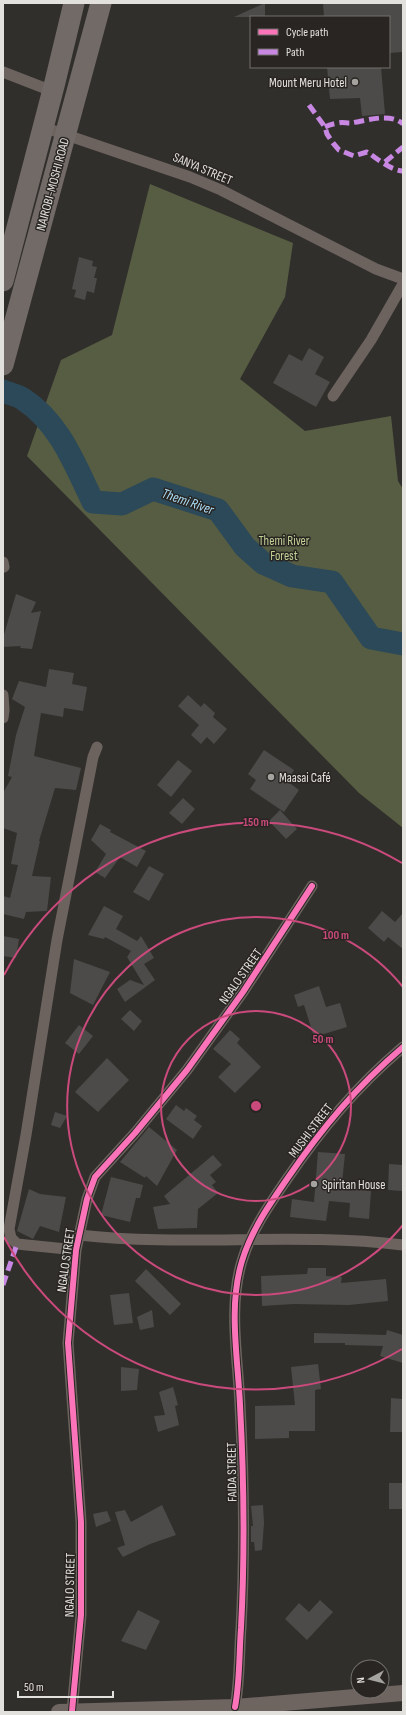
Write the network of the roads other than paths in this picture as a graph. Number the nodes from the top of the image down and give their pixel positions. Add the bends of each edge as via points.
1 (74, 3) edge
2 (101, 3) edge
3 (3, 72) edge
4 (52, 91) junction
5 (43, 127) junction
6 (66, 136) junction
7 (403, 279) edge
8 (3, 281) edge
9 (403, 284) edge
10 (4, 359) edge
11 (333, 396) dead end
12 (3, 695) edge
13 (3, 718) edge
14 (97, 747) dead end
15 (312, 886) dead end
16 (403, 1047) edge
17 (79, 1235) junction
18 (251, 1240) junction
19 (403, 1245) edge
20 (76, 1250) junction
21 (403, 1693) edge
22 (235, 1707) junction
23 (65, 1712) edge

1 - 4 highway, NAIROBI-MOSHI ROAD
2 - 6 highway, NAIROBI-MOSHI ROAD
3 - 4 street
4 - 5 highway, NAIROBI-MOSHI ROAD
5 - 6 street, SANYA STREET
5 - 8 highway, NAIROBI-MOSHI ROAD
6 - 7 street, SANYA STREET via 190,177 221,190 376,269
6 - 10 highway, NAIROBI-MOSHI ROAD
9 - 11 street
12 - 13 street
14 - 20 street via 57,940 9,1229 11,1238 17,1244
15 - 17 street, NGALO STREET via 243,992 187,1070 95,1177
16 - 18 street, MUSHI STREET via 358,1088 323,1128 272,1202
17 - 18 street via 117,1239
17 - 20 street, NGALO STREET
18 - 19 street via 342,1240
18 - 22 street, FAIDA STREET via 242,1261 235,1300 243,1482 242,1602
20 - 23 street, NGALO STREET via 68,1343 81,1522 81,1615
21 - 22 street
22 - 23 street

